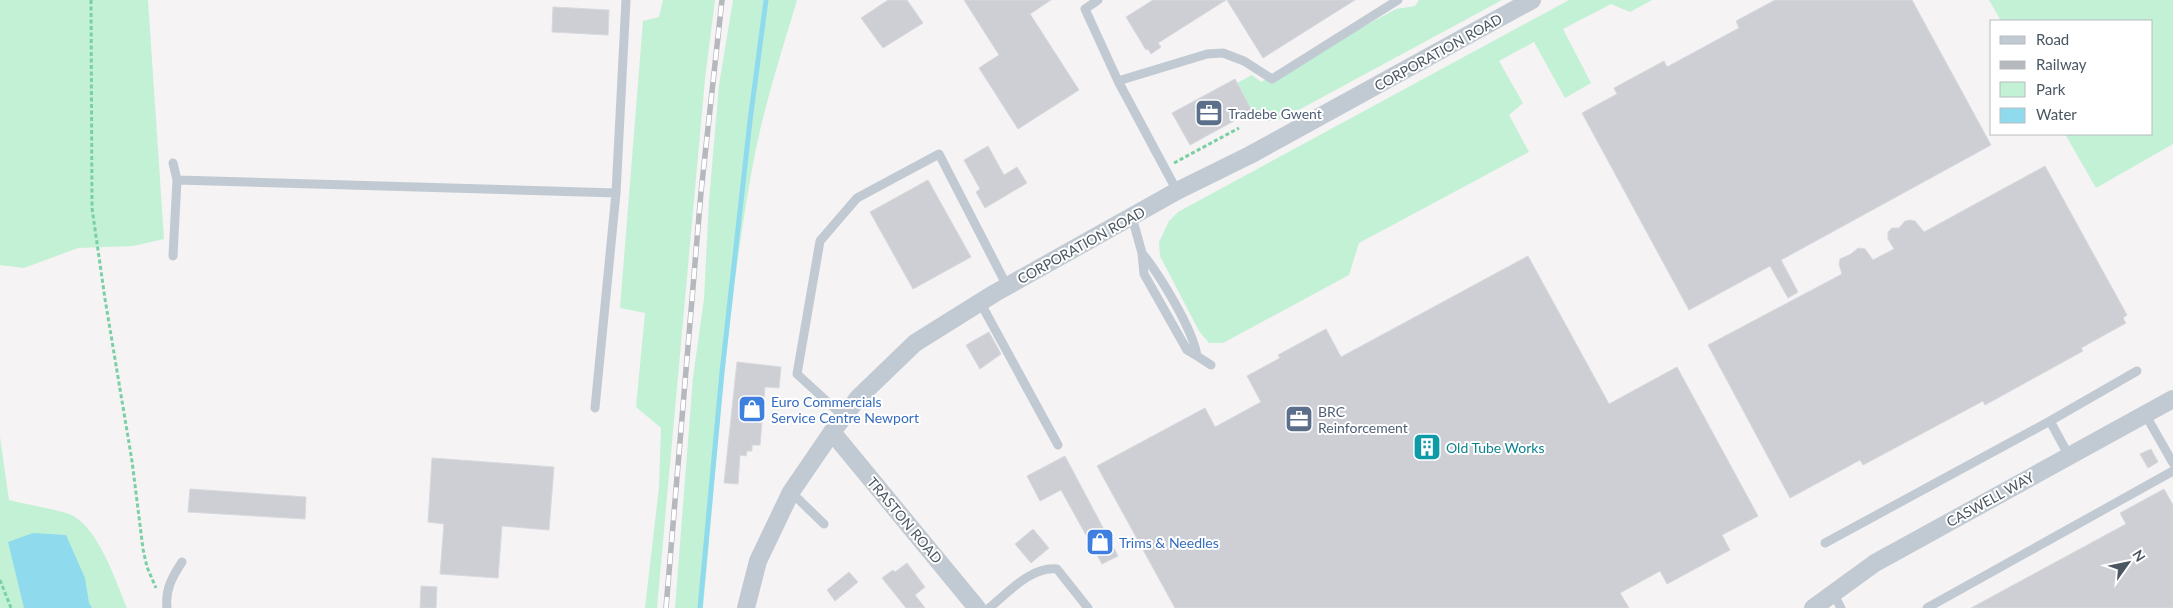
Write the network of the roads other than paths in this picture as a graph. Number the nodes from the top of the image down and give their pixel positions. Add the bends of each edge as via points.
1 (626, 0) edge
2 (1098, 0) edge
3 (1398, 0) edge
4 (1532, 0) edge
5 (1118, 81) junction
6 (173, 163) dead end
7 (177, 180) junction
8 (1177, 191) junction
9 (616, 193) junction
10 (1132, 217) junction
11 (173, 256) dead end
12 (1007, 286) junction
13 (980, 302) junction
14 (1211, 365) dead end
15 (2138, 371) dead end
16 (2173, 399) edge
17 (595, 408) dead end
18 (2145, 414) junction
19 (844, 417) junction
20 (2050, 421) junction
21 (832, 432) junction
22 (1058, 445) dead end
23 (2069, 456) junction
24 (2173, 463) edge
25 (2173, 472) edge
26 (792, 492) junction
27 (824, 524) dead end
28 (1825, 542) dead end
29 (182, 562) dead end
30 (1837, 601) edge
31 (166, 605) edge
32 (746, 608) edge
33 (977, 608) edge
34 (989, 608) edge
35 (1088, 608) edge
36 (1813, 608) edge
37 (1927, 608) edge

1 - 9 lane
2 - 5 lane via 1085,9
3 - 5 lane via 1272,79 1244,61 1223,53 1206,54
4 - 8 street, CORPORATION ROAD via 1283,137
5 - 8 lane
6 - 7 lane
7 - 9 lane
7 - 11 lane
8 - 10 street, CORPORATION ROAD
9 - 17 lane
10 - 12 street, CORPORATION ROAD
10 - 14 lane via 1142,253 1177,309 1195,344 1197,356
12 - 13 street, CORPORATION ROAD
12 - 19 lane via 939,154 857,198 820,241 797,374
13 - 19 street, CORPORATION ROAD via 915,343 865,391
13 - 22 lane
15 - 20 lane
16 - 18 street, CASWELL WAY
18 - 23 street, CASWELL WAY
18 - 24 lane
19 - 21 street, CORPORATION ROAD
20 - 23 lane
20 - 28 lane
21 - 26 street, CORPORATION ROAD
21 - 33 street, TRASTON ROAD
23 - 30 street, CASWELL WAY via 1875,563
25 - 37 lane
26 - 27 lane
26 - 32 street, CORPORATION ROAD via 758,562
29 - 31 lane via 172,575
30 - 36 street, CASWELL WAY
34 - 35 lane via 1026,578 1050,568 1057,569

